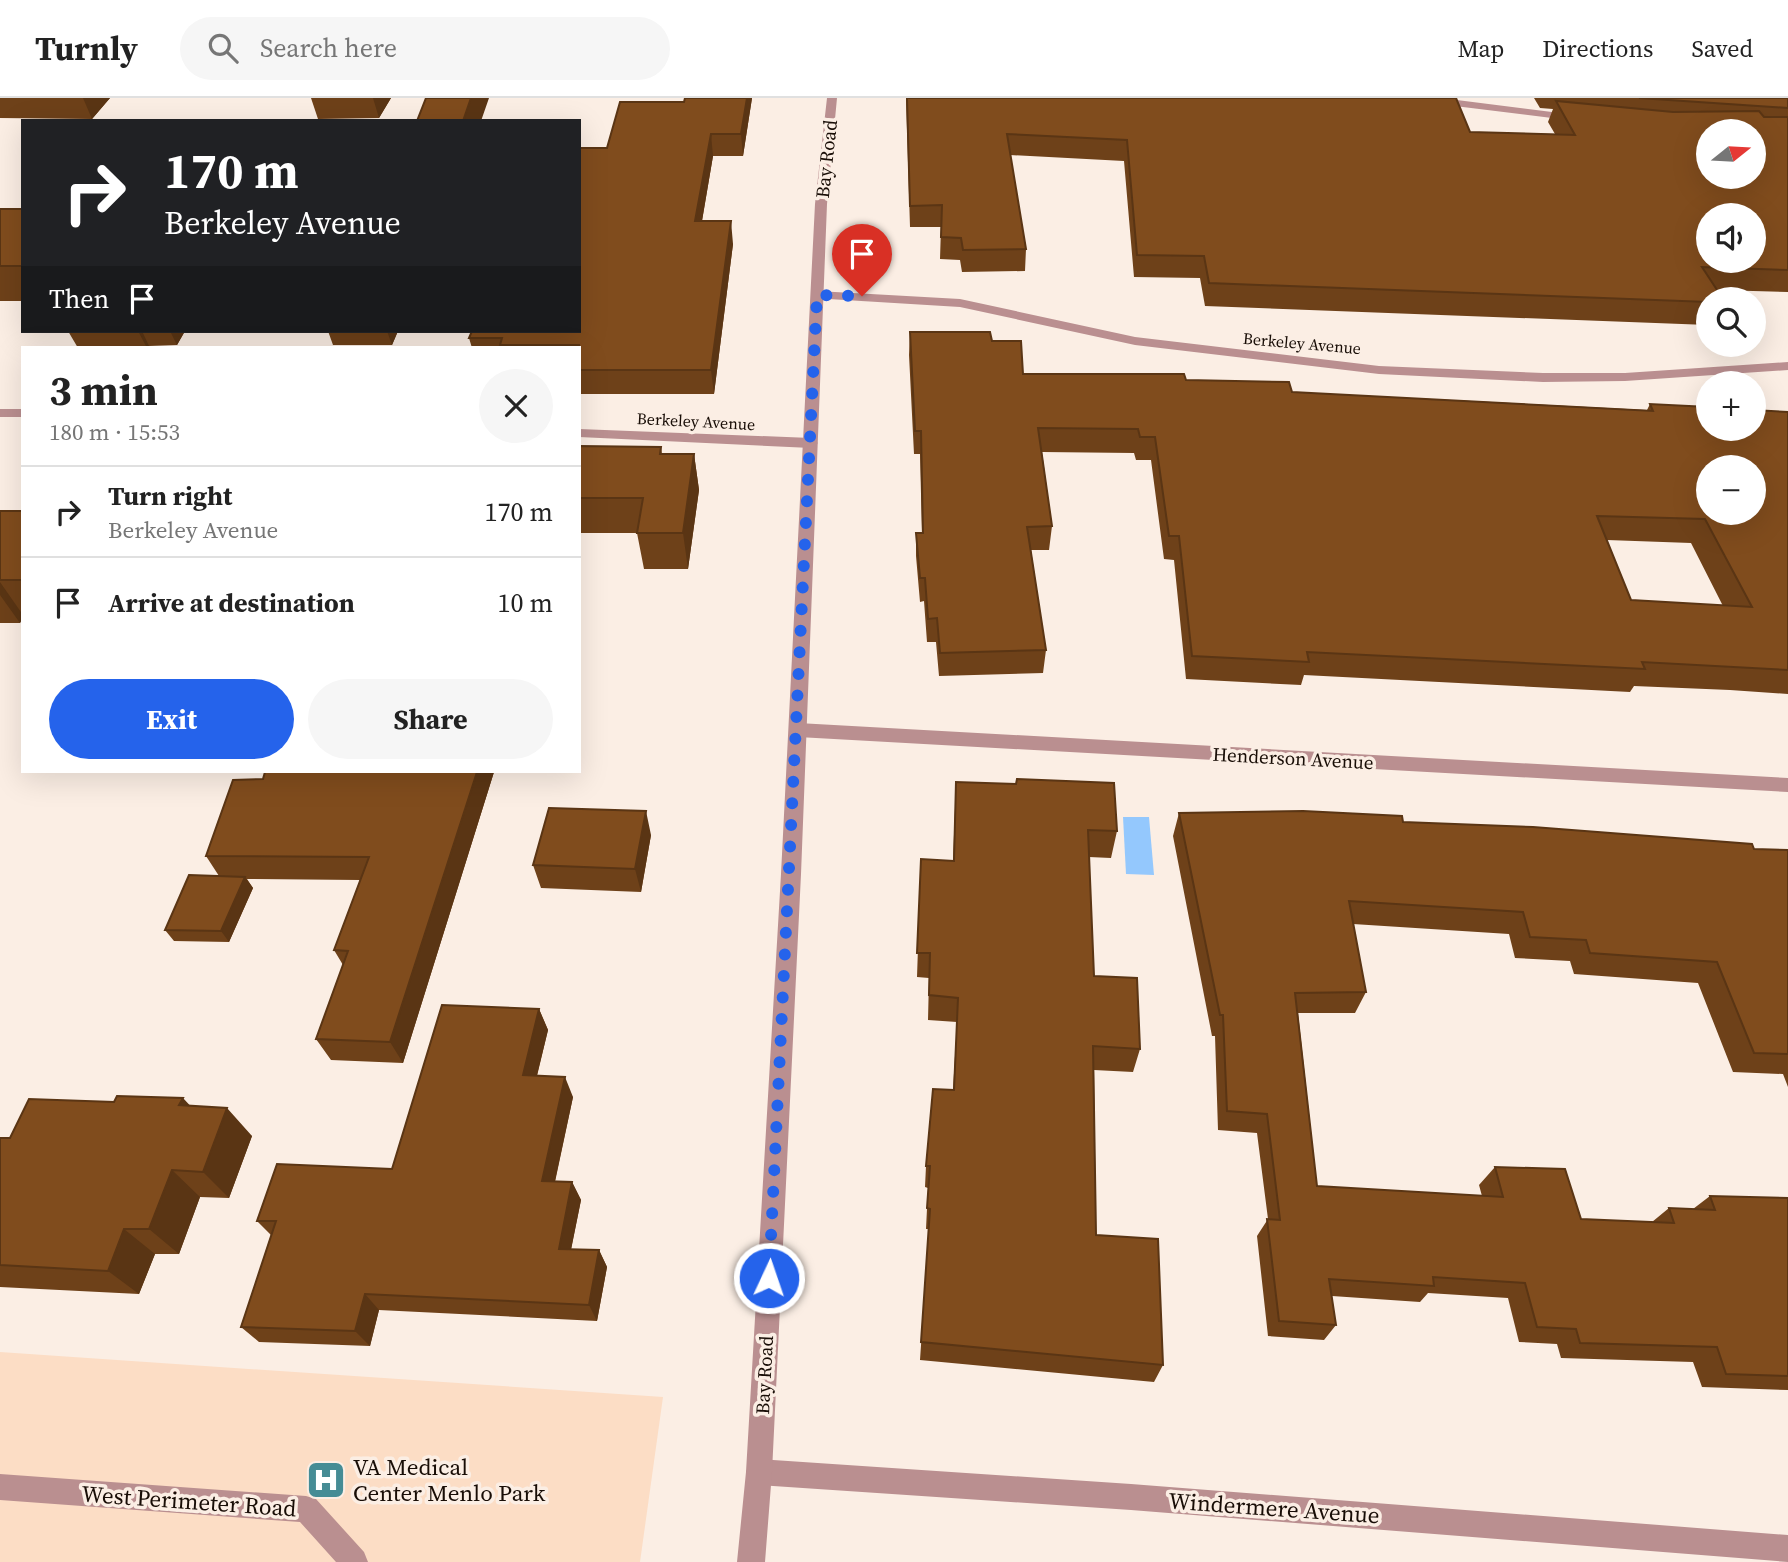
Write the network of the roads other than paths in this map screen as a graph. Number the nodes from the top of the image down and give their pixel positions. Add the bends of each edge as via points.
1 (832, 98) edge
2 (1414, 98) edge
3 (1586, 119) edge
4 (817, 295) junction
5 (1788, 366) edge
6 (0, 413) edge
7 (21, 413) edge
8 (581, 433) edge
9 (811, 443) junction
10 (798, 730) junction
11 (1788, 785) edge
12 (759, 1472) junction
13 (0, 1487) edge
14 (1788, 1549) edge
15 (355, 1562) edge
16 (751, 1562) edge

1 - 4 street, Bay Road
2 - 3 street
4 - 5 street, Berkeley Avenue via 924,299 978,306 1132,341 1410,370 1539,376 1718,373
4 - 9 street, Bay Road
6 - 7 street
8 - 9 street, Berkeley Avenue
9 - 10 street, Bay Road
10 - 11 street, Henderson Avenue
10 - 12 street, Bay Road
12 - 14 street, Windermere Avenue
12 - 16 street, Bay Road
13 - 15 street, West Perimeter Road via 306,1509

